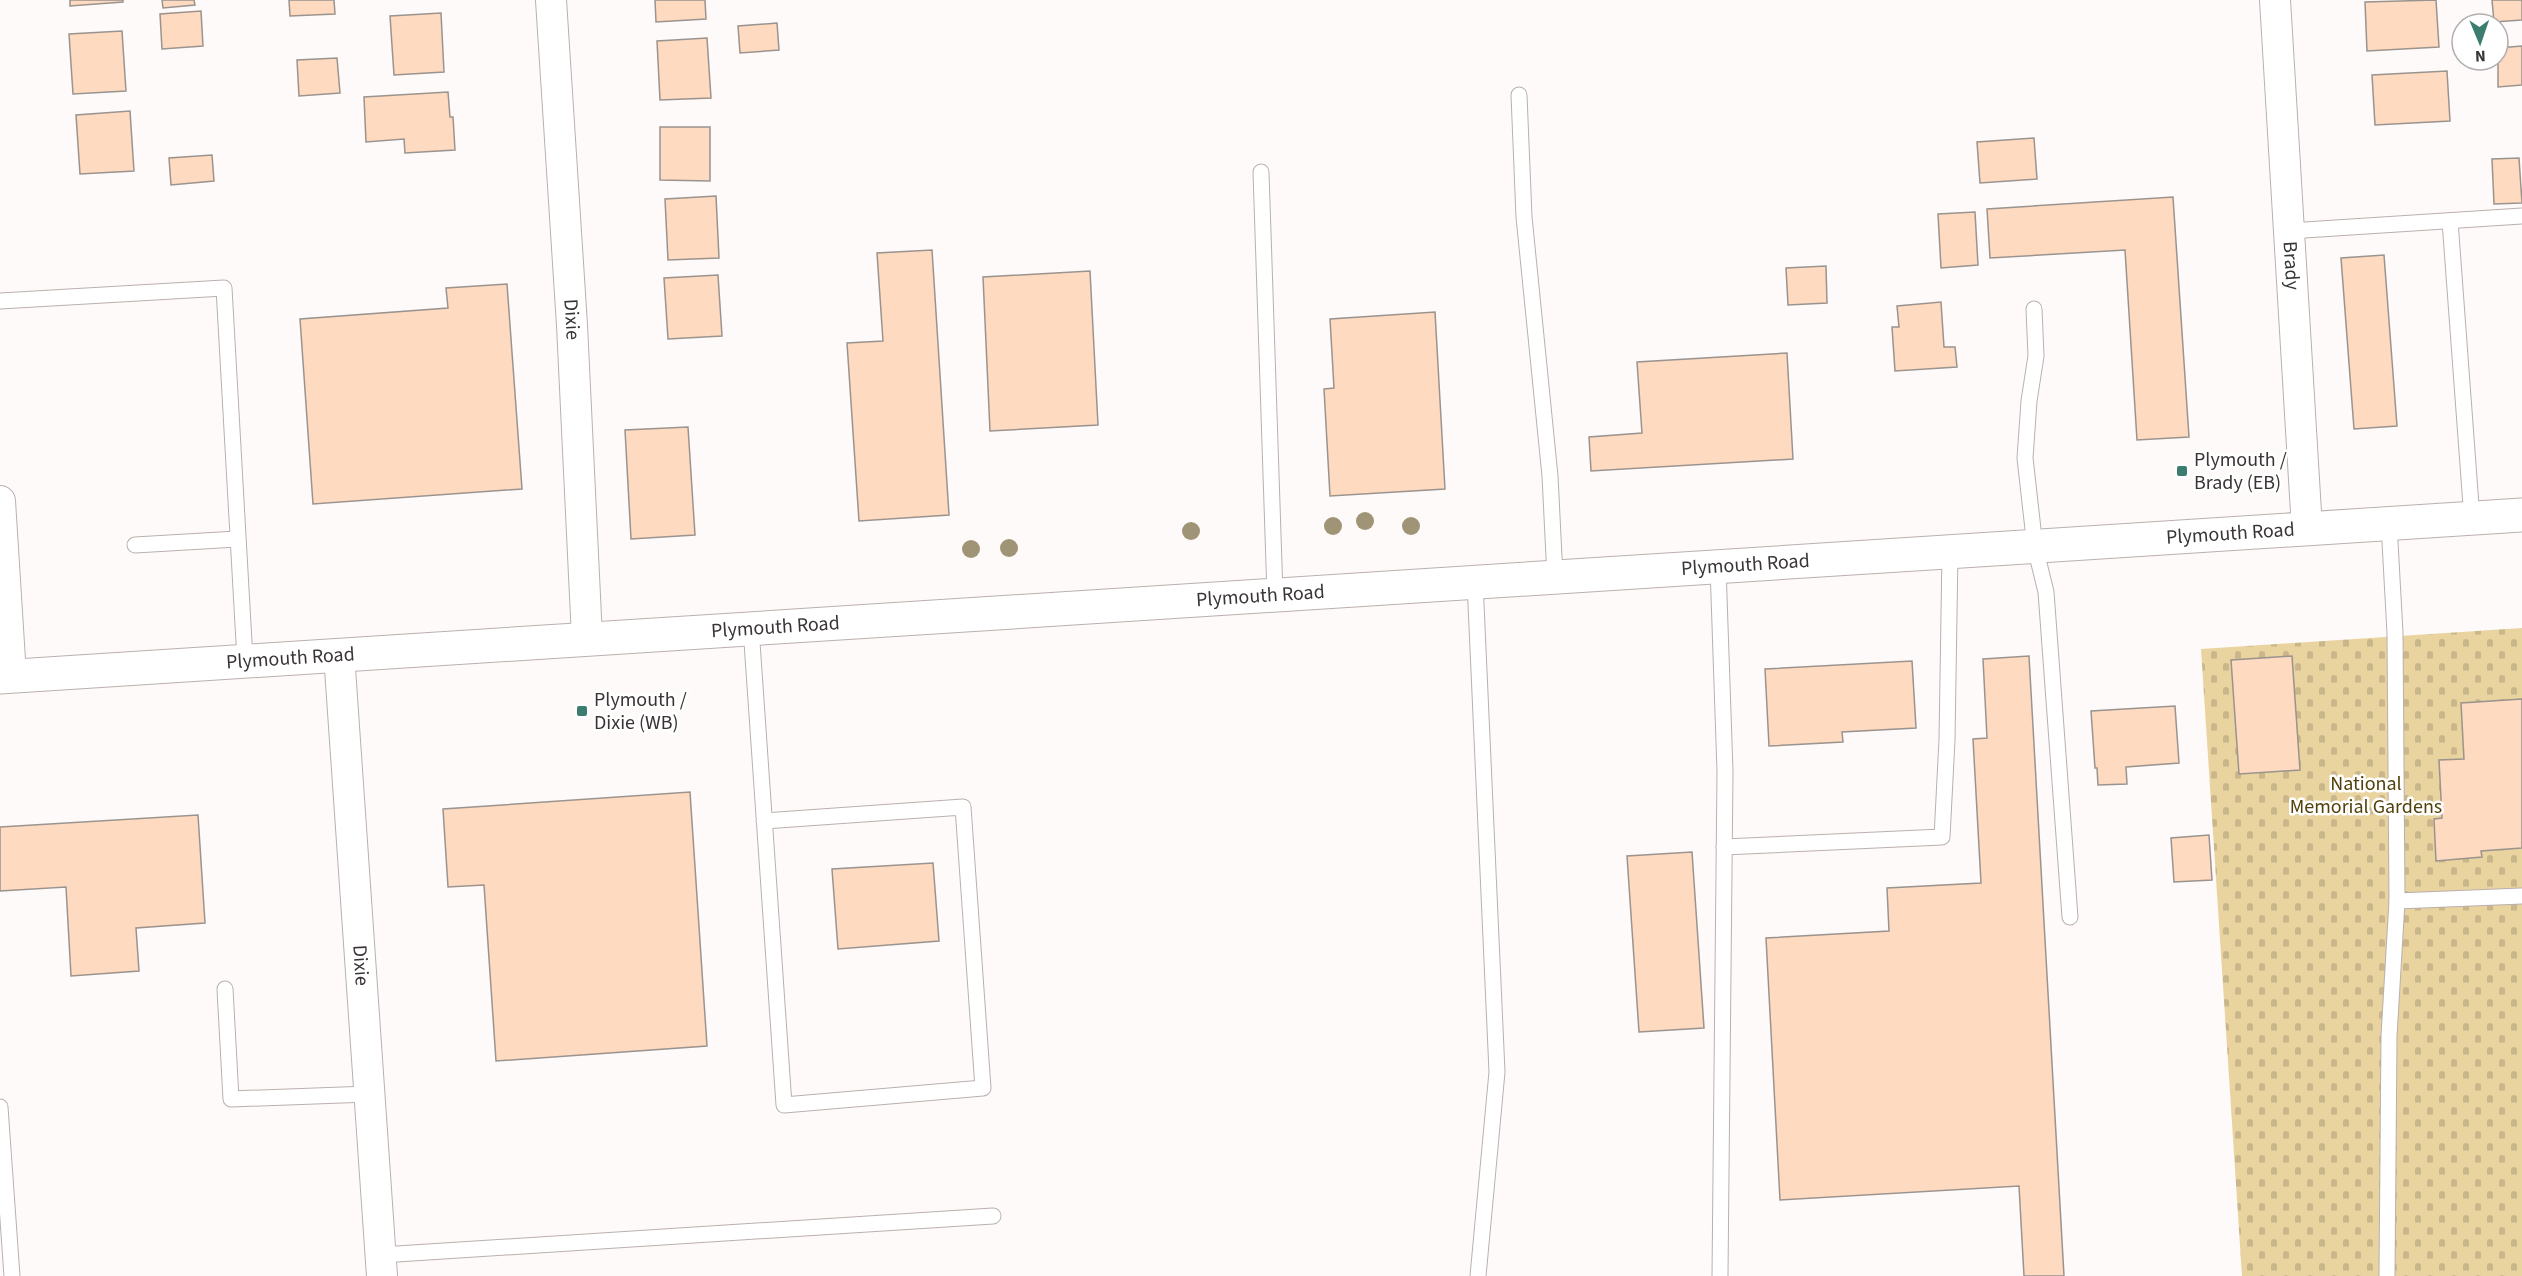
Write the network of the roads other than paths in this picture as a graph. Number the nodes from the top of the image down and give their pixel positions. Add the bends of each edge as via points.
1 (551, 0) edge
2 (2275, 0) edge
3 (1519, 95) dead end
4 (1261, 172) dead end
5 (2522, 216) edge
6 (2450, 220) junction
7 (2289, 231) junction
8 (0, 301) edge
9 (2034, 309) dead end
10 (2522, 515) edge
11 (2472, 519) junction
12 (1, 520) edge
13 (2389, 524) junction
14 (2307, 530) junction
15 (237, 539) junction
16 (135, 545) dead end
17 (2035, 547) junction
18 (1950, 552) junction
19 (1718, 567) junction
20 (1555, 577) junction
21 (1475, 582) junction
22 (1275, 595) junction
23 (751, 628) junction
24 (587, 638) junction
25 (339, 654) junction
26 (245, 660) junction
27 (6, 677) edge
28 (764, 821) junction
29 (1724, 847) junction
30 (2522, 896) edge
31 (2397, 901) junction
32 (2070, 917) dead end
33 (225, 989) dead end
34 (369, 1094) junction
35 (0, 1107) edge
36 (993, 1216) dead end
37 (381, 1265) edge
38 (12, 1276) edge
39 (1478, 1276) edge
40 (1720, 1276) edge
41 (2387, 1276) edge

1 - 24 street, Dixie
2 - 7 street, Brady
3 - 20 lane via 1524,217 1550,476
4 - 22 lane
5 - 6 lane
6 - 7 lane
6 - 11 lane
7 - 14 street, Brady
8 - 15 lane via 224,288
9 - 17 lane via 2036,356 2025,458
10 - 11 main road, Plymouth Road
11 - 13 main road, Plymouth Road
12 - 27 street
13 - 14 main road, Plymouth Road
13 - 31 lane via 2395,633
14 - 17 main road, Plymouth Road
15 - 16 lane
15 - 26 lane
17 - 18 main road, Plymouth Road
17 - 32 lane via 2046,592
18 - 19 main road, Plymouth Road
18 - 29 lane via 1942,837
19 - 20 main road, Plymouth Road
19 - 29 lane
20 - 21 main road, Plymouth Road
21 - 22 main road, Plymouth Road
21 - 39 lane via 1497,1072
22 - 23 main road, Plymouth Road
23 - 24 main road, Plymouth Road
23 - 28 lane
24 - 25 main road, Plymouth Road
25 - 26 main road, Plymouth Road
25 - 34 street, Dixie
26 - 27 main road, Plymouth Road
28 - 28 lane via 784,1105 983,1088 963,807
29 - 40 lane
30 - 31 lane
31 - 41 lane via 2389,1036
33 - 34 lane via 231,1100
34 - 37 street, Dixie
35 - 38 lane
36 - 37 lane

